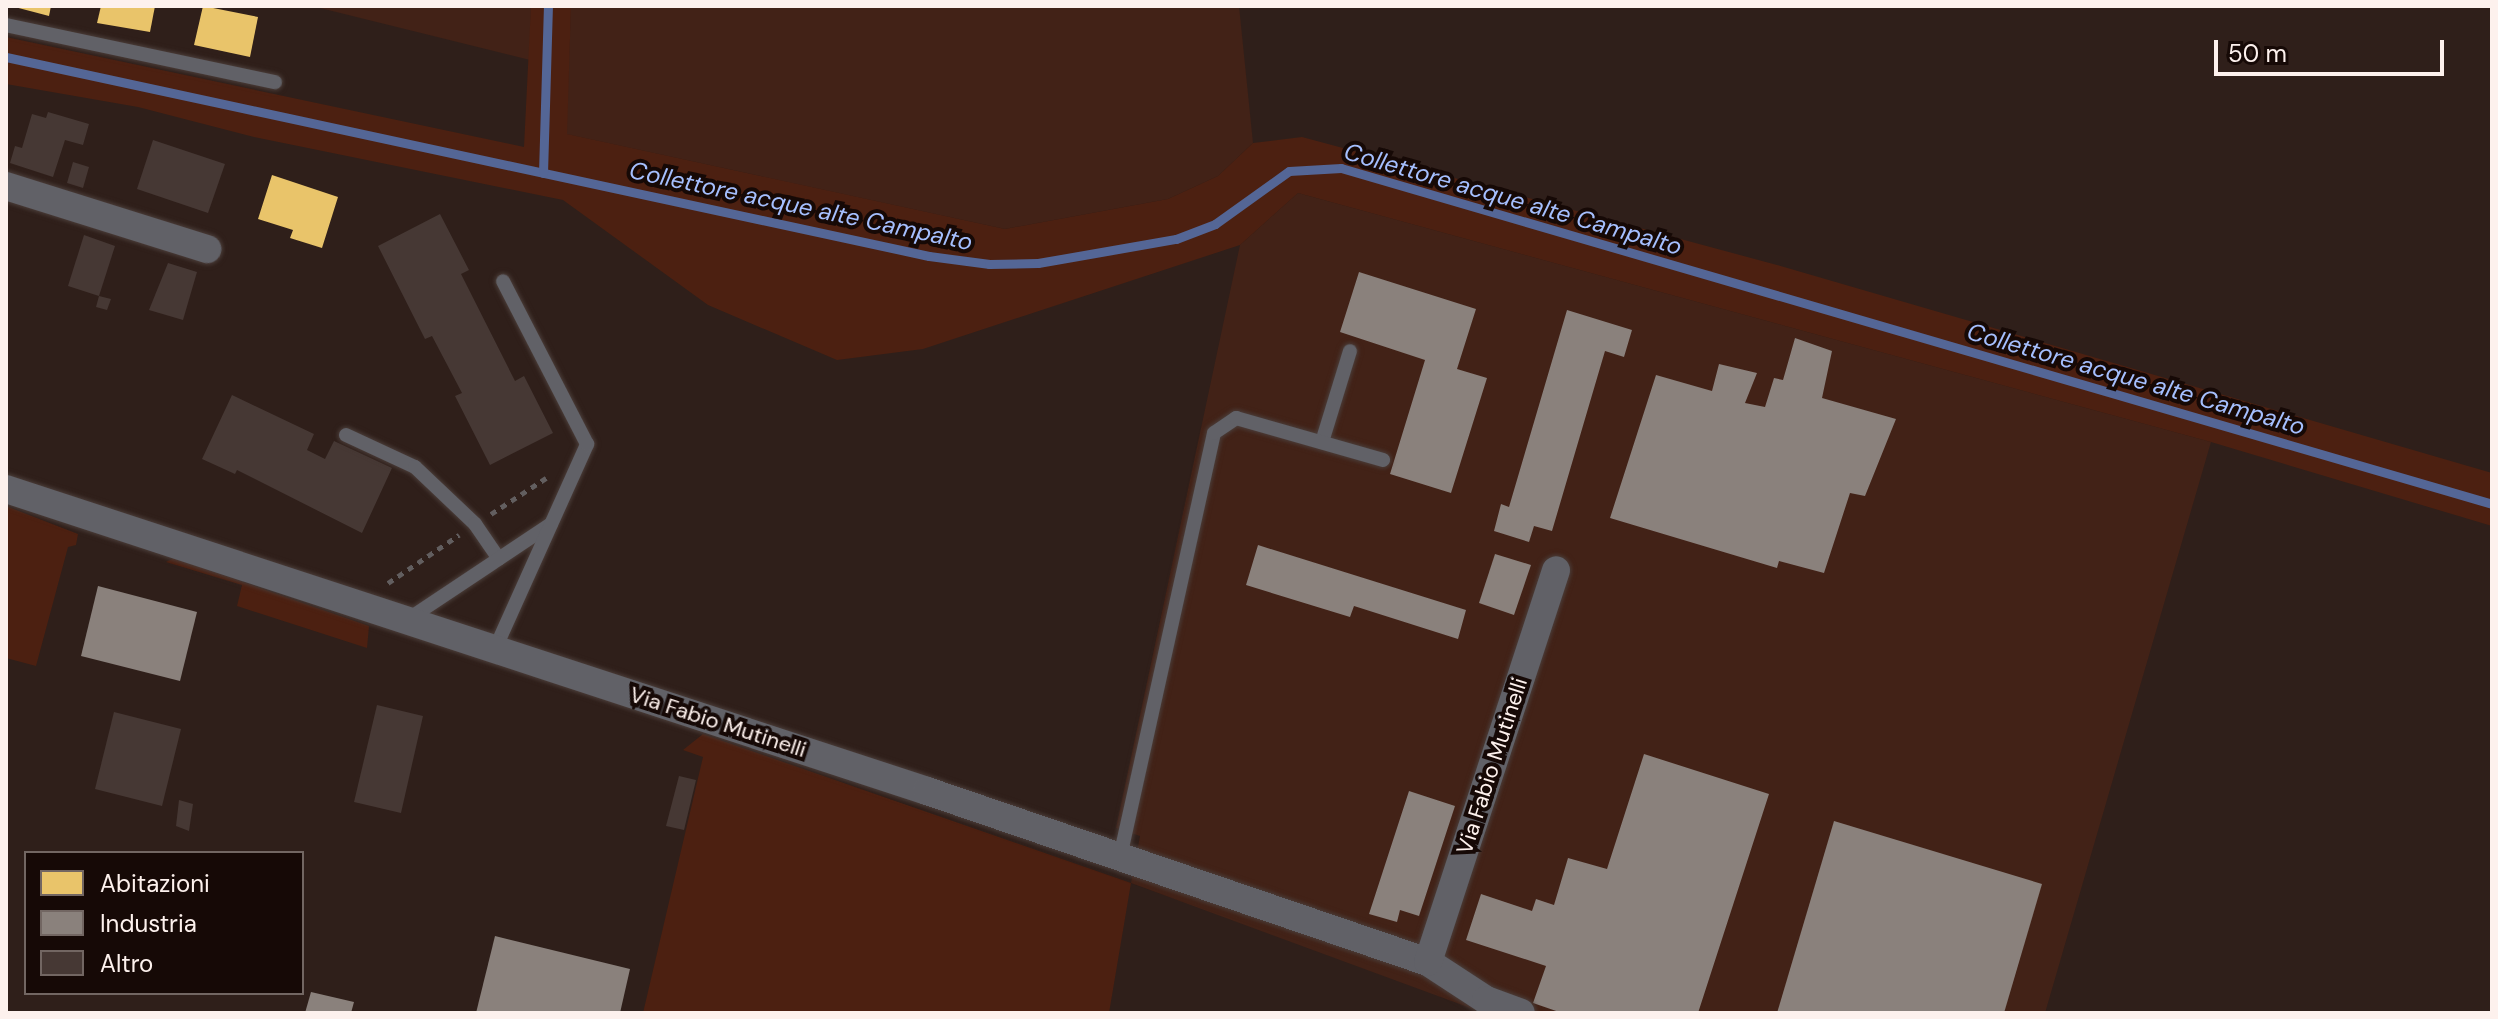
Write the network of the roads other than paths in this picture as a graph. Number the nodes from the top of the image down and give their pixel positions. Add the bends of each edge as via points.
1 (6, 25) edge
2 (275, 82) dead end
3 (6, 186) edge
4 (207, 249) dead end
5 (503, 281) dead end
6 (1350, 351) dead end
7 (346, 435) dead end
8 (1322, 442) junction
9 (1383, 460) dead end
10 (6, 489) edge
11 (551, 524) junction
12 (499, 559) junction
13 (1556, 570) dead end
14 (407, 620) junction
15 (495, 649) junction
16 (1120, 857) junction
17 (1428, 962) junction
18 (1521, 1013) edge

1 - 2 lane
3 - 4 street
5 - 11 lane via 587,444
6 - 8 lane
7 - 12 lane via 415,467 475,524
8 - 9 lane
8 - 16 lane via 1236,418 1223,424 1207,446
10 - 14 street, Via Fabio Mutinelli
11 - 12 lane
11 - 15 lane
12 - 14 lane
13 - 17 street, Via Fabio Mutinelli
14 - 15 street, Via Fabio Mutinelli
15 - 16 street, Via Fabio Mutinelli
16 - 17 street, Via Fabio Mutinelli
17 - 18 street, Via Fabio Mutinelli via 1486,1000

